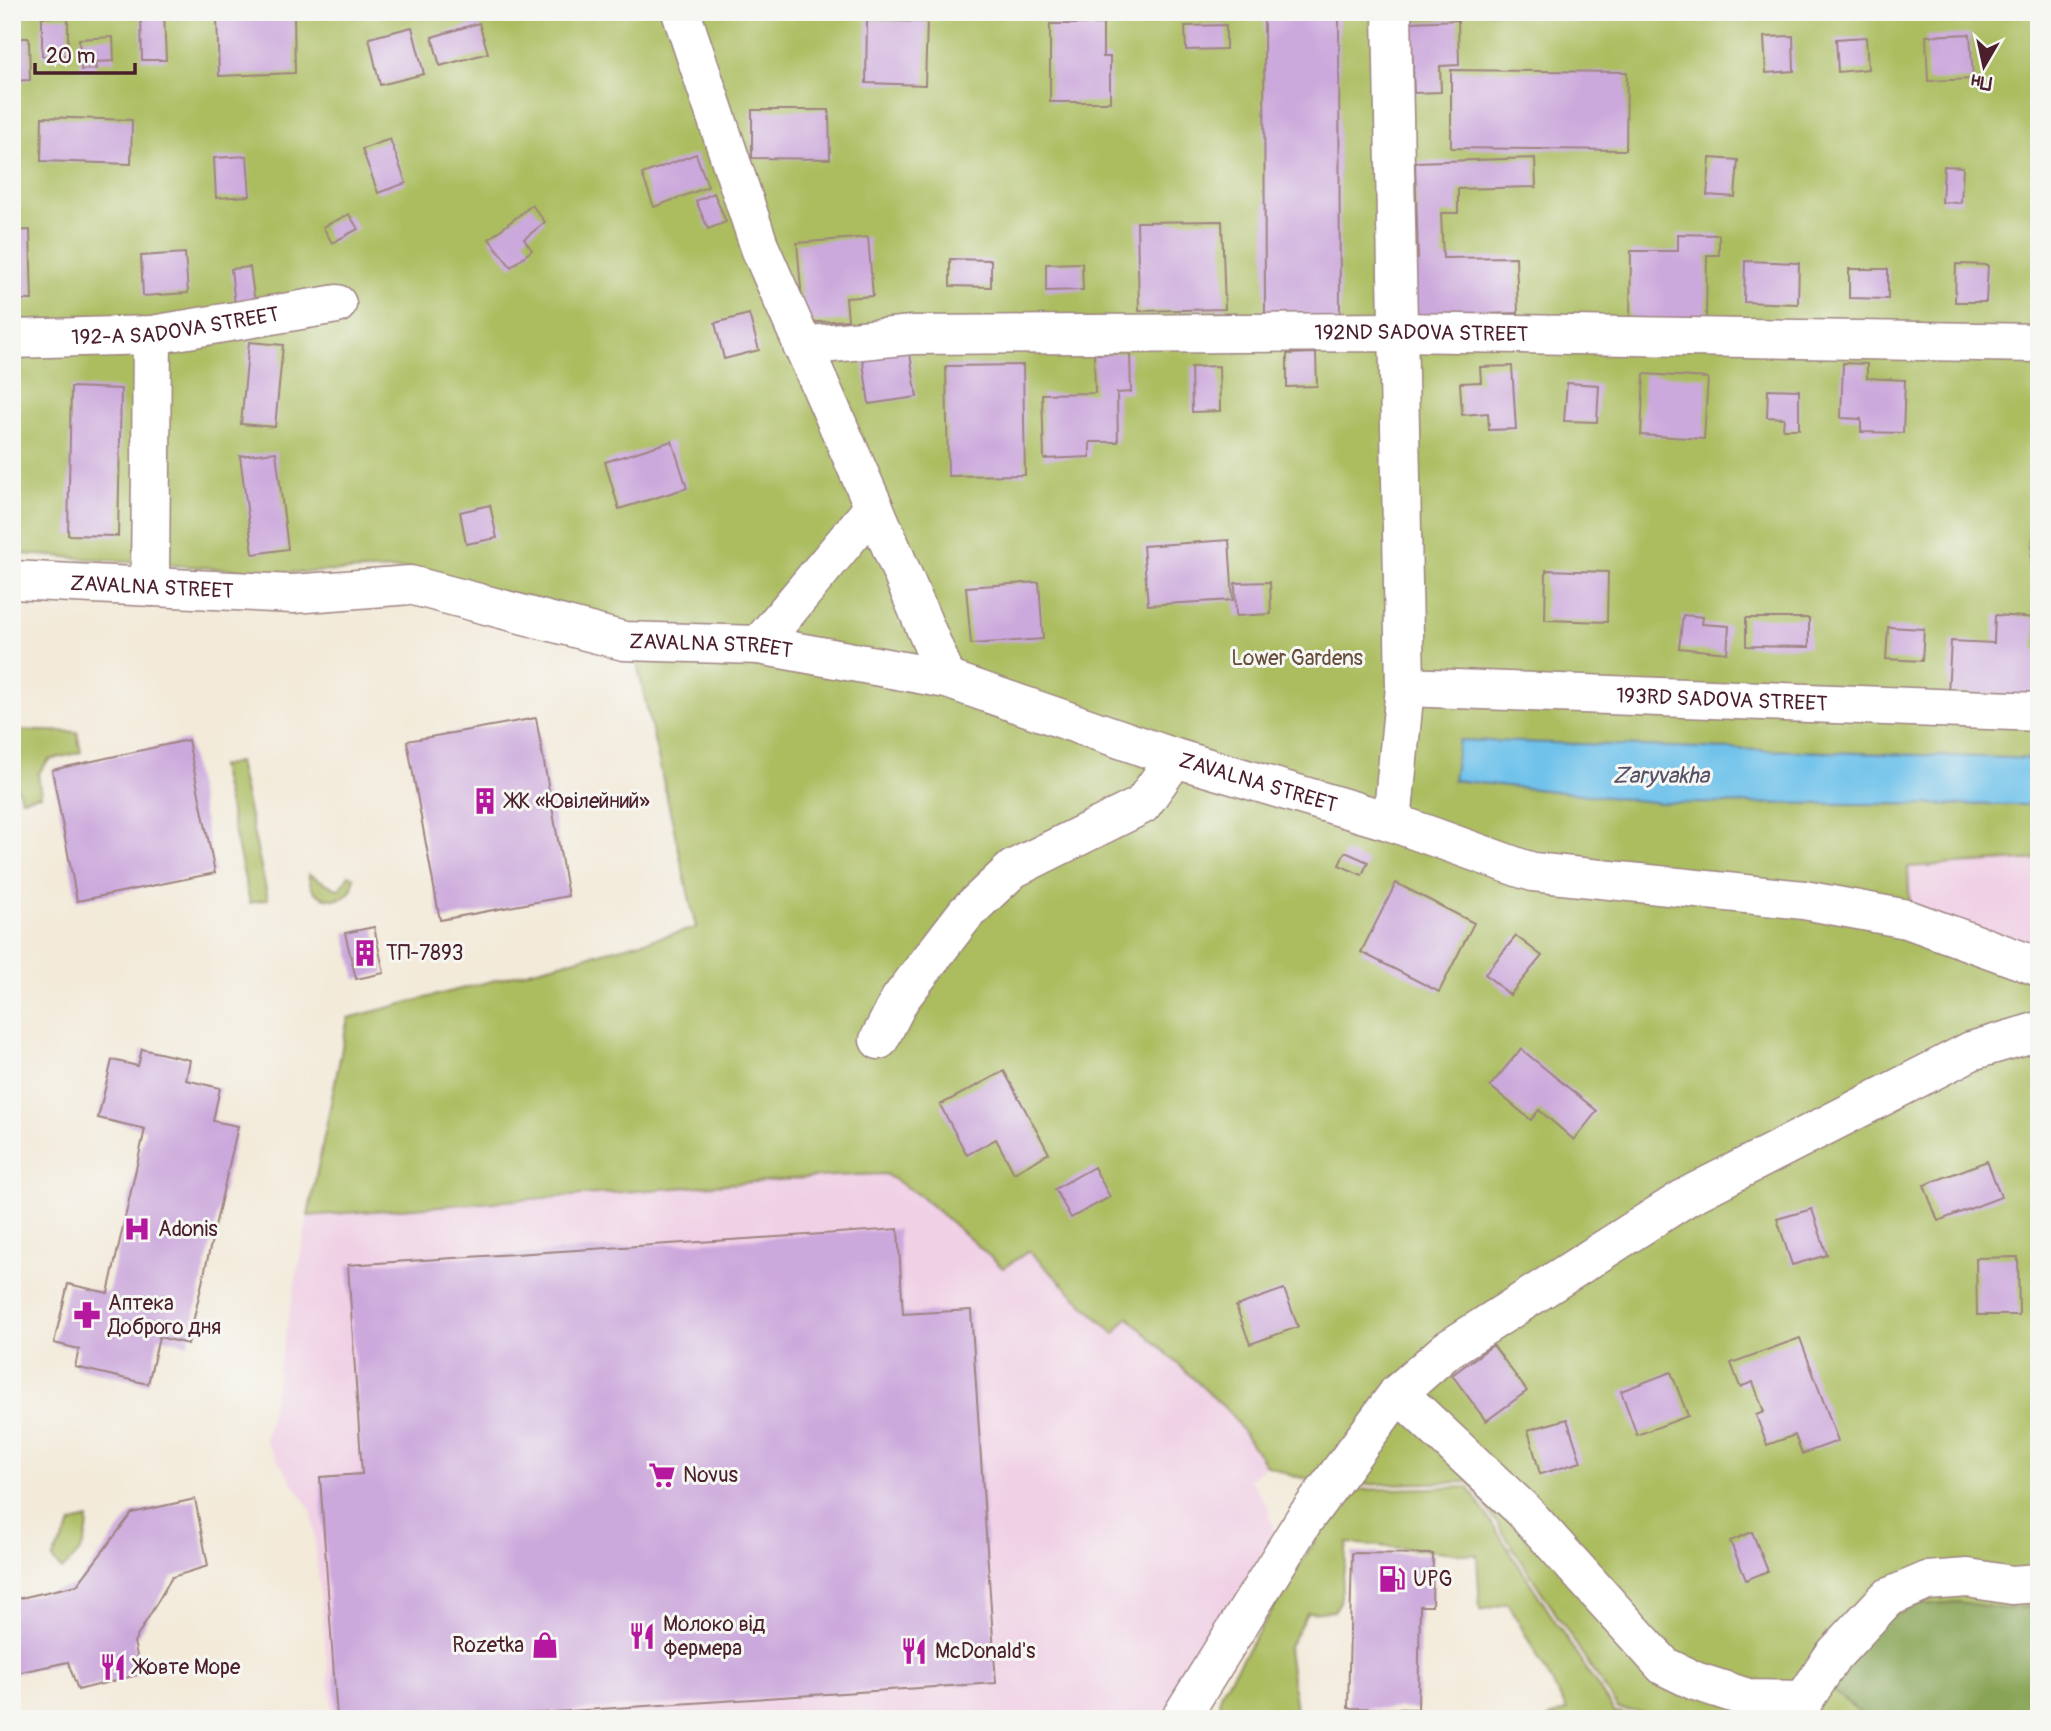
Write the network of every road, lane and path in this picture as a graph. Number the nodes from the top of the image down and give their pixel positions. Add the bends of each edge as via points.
1 (681, 12) edge
2 (1392, 12) edge
3 (337, 304) dead end
4 (1398, 332) junction
5 (152, 335) junction
6 (12, 339) edge
7 (2039, 343) edge
8 (802, 346) junction
9 (874, 507) junction
10 (12, 580) edge
11 (150, 587) junction
12 (759, 645) junction
13 (947, 679) junction
14 (1405, 687) junction
15 (2039, 712) edge
16 (1175, 758) junction
17 (1392, 822) junction
18 (2039, 967) edge
19 (2039, 1031) edge
20 (879, 1040) dead end
21 (1398, 1393) junction
22 (2039, 1583) edge
23 (1180, 1719) edge

1 - 8 street via 760,248
2 - 4 street
3 - 5 street, 192-A SADOVA STREET
4 - 7 street, 192ND SADOVA STREET
4 - 8 street, 192ND SADOVA STREET via 912,335
4 - 14 street
5 - 6 street, 192-A SADOVA STREET
5 - 11 street
8 - 9 street
9 - 12 street
9 - 13 street
10 - 11 street, ZAVALNA STREET
11 - 12 street, ZAVALNA STREET via 293,594 410,586 624,641
12 - 13 street, ZAVALNA STREET
13 - 16 street, ZAVALNA STREET
14 - 15 street, 193RD SADOVA STREET
14 - 17 street
16 - 17 street, ZAVALNA STREET
16 - 20 street via 1142,805 1013,869 966,913 900,999
17 - 18 street, ZAVALNA STREET via 1533,872 1804,900 1907,919
19 - 21 street via 1971,1051 1688,1196 1447,1350
21 - 22 street via 1526,1513 1664,1666 1751,1699 1804,1700 1833,1656 1887,1598 1927,1581 1968,1578 2012,1585
21 - 23 street via 1304,1520

